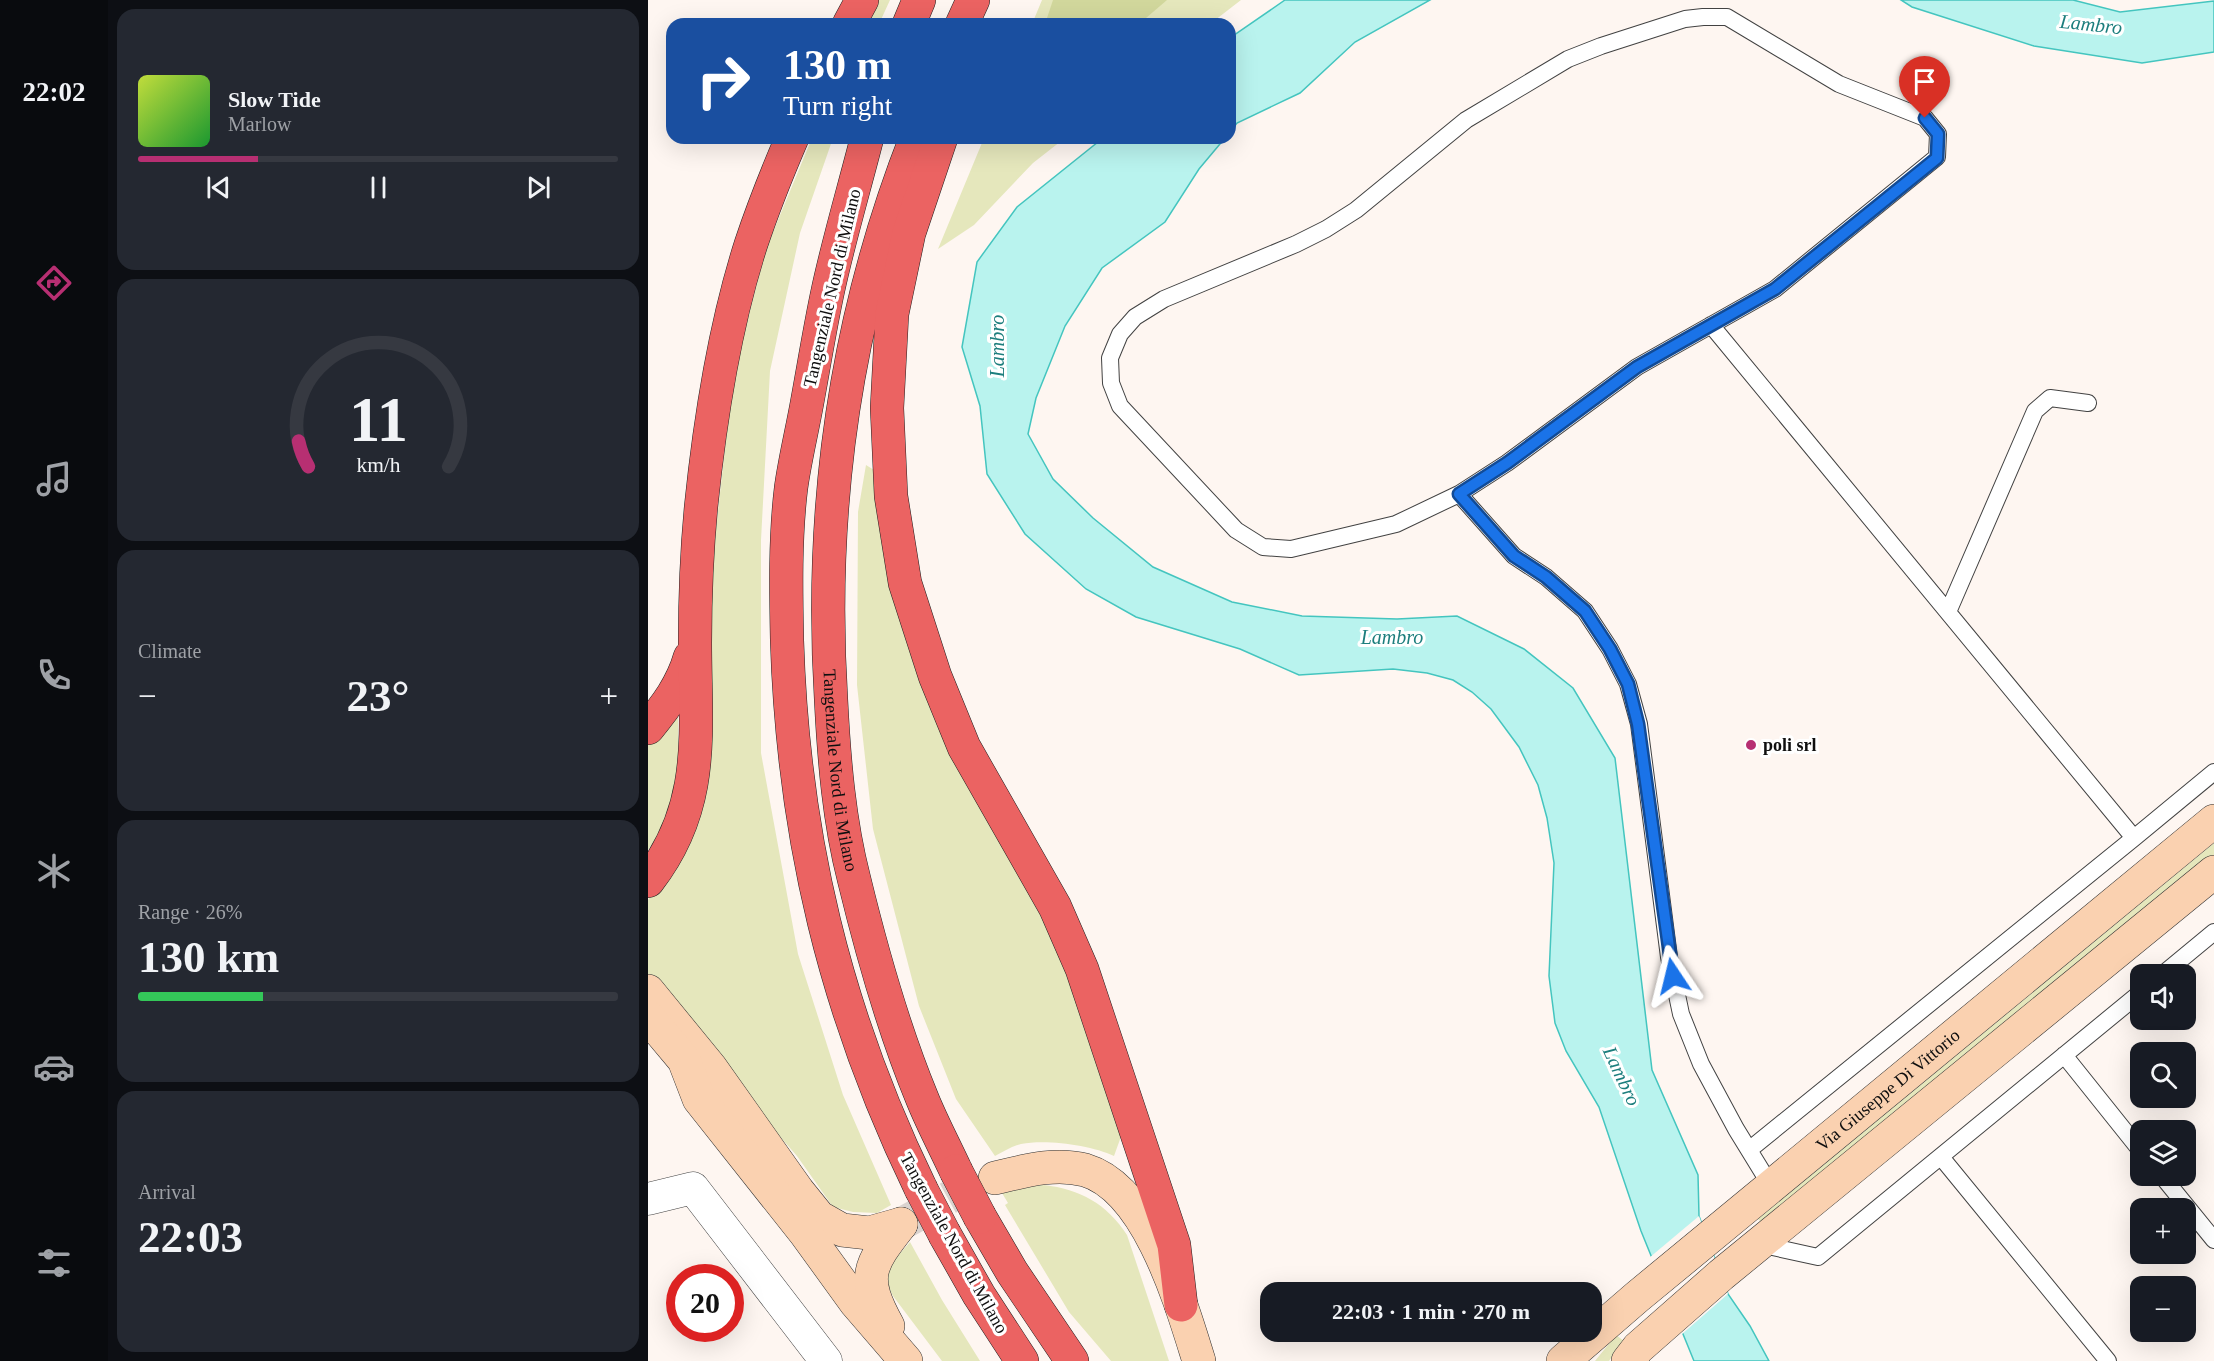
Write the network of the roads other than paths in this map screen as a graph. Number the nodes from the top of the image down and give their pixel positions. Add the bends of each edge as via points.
1 (862, 0) edge
2 (919, 0) edge
3 (973, 0) edge
4 (991, 0) edge
5 (852, 18) edge
6 (912, 18) edge
7 (965, 18) edge
8 (986, 18) edge
9 (790, 144) edge
10 (865, 144) edge
11 (914, 144) edge
12 (939, 144) edge
13 (1711, 325) junction
14 (2088, 403) dead end
15 (1459, 494) junction
16 (1948, 612) junction
17 (695, 640) junction
18 (648, 728) edge
19 (2214, 772) edge
20 (2214, 821) edge
21 (2134, 838) junction
22 (2214, 872) edge
23 (648, 881) edge
24 (2214, 932) edge
25 (2175, 964) edge
26 (648, 991) edge
27 (2130, 1001) edge
28 (648, 1017) edge
29 (648, 1039) edge
30 (2064, 1055) junction
31 (699, 1099) junction
32 (2130, 1138) edge
33 (1749, 1150) junction
34 (1941, 1157) junction
35 (995, 1178) tunnel mouth
36 (1771, 1186) junction
37 (2170, 1186) edge
38 (648, 1198) edge
39 (2214, 1240) edge
40 (1759, 1244) junction
41 (1181, 1305) junction
42 (826, 1361) edge
43 (906, 1361) edge
44 (1022, 1361) edge
45 (1072, 1361) edge
46 (1198, 1361) edge
47 (1563, 1361) edge
48 (1628, 1361) edge
49 (2108, 1361) edge

1 - 5 highway
2 - 6 highway
3 - 7 highway
4 - 8 highway
9 - 17 highway via 751,244 727,337 701,508
10 - 44 highway, Tangenziale Nord di Milano, bridge via 828,291 791,488 786,585 796,780 826,930 868,1070 945,1235
11 - 45 highway, Tangenziale Nord di Milano, bridge via 877,249 852,352 837,443 829,534 828,648 838,785 853,877 897,1031 922,1098 980,1217
12 - 41 highway via 909,233 892,314 887,408 891,496 905,583 935,676 964,747 1055,907 1082,969 1174,1245
13 - 15 lane via 1637,367
13 - 15 lane via 1775,289 1937,158 1938,134 1925,118 1839,84 1727,17 1703,16 1674,22 1568,59 1466,120 1356,210 1326,229 1164,299 1136,317 1120,334 1110,358 1110,383 1120,406 1236,530 1263,547 1291,549 1396,524
13 - 16 lane
14 - 16 lane via 2050,398 2035,411
15 - 33 lane via 1514,556 1585,611 1628,684 1638,724 1669,957 1681,1014 1701,1064
16 - 21 lane
17 - 18 highway via 686,674
17 - 23 highway via 697,750 691,795 680,828
19 - 21 lane
20 - 36 street, Via Giuseppe Di Vittorio
21 - 33 lane
22 - 40 street, Via Giuseppe Di Vittorio
24 - 25 lane
26 - 43 street via 711,1068 819,1217 842,1230 870,1233 901,1224 877,1257 870,1278 876,1304
27 - 30 lane
28 - 31 street via 684,1060
29 - 31 street
30 - 32 lane
30 - 34 lane
31 - 43 street via 856,1303
33 - 36 lane
34 - 40 lane via 1818,1257
34 - 49 lane
35 - 41 street via 1055,1167 1086,1171 1113,1186 1135,1209 1152,1236
36 - 47 street, Via Giuseppe Di Vittorio
37 - 39 lane
38 - 42 street via 693,1188
40 - 48 street, Via Giuseppe Di Vittorio via 1669,1320
41 - 46 street

